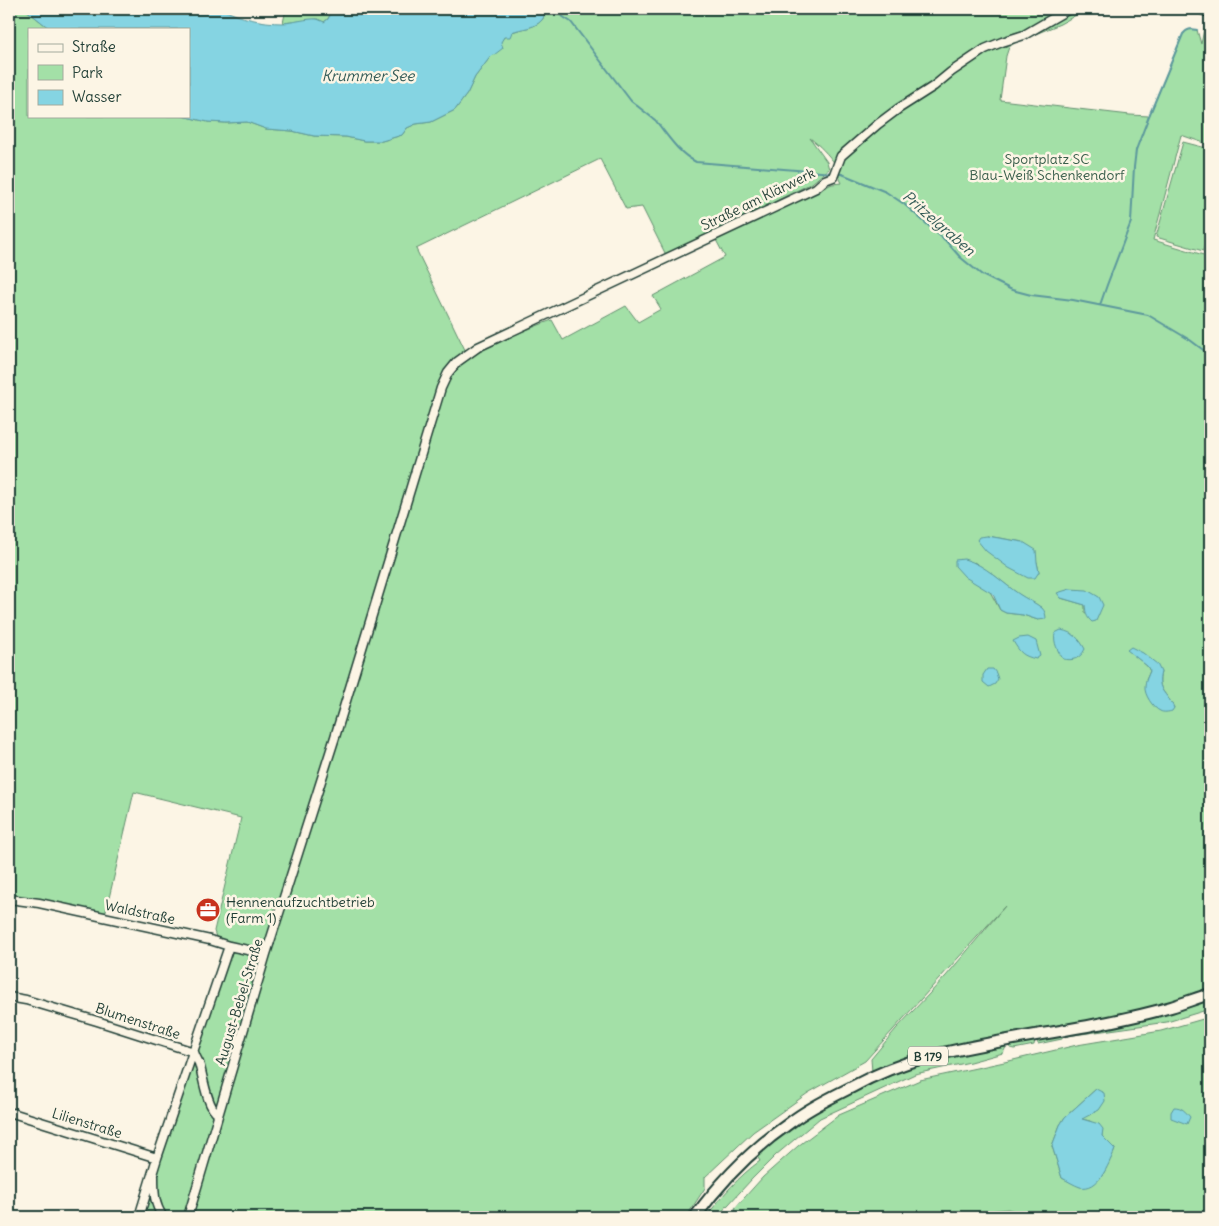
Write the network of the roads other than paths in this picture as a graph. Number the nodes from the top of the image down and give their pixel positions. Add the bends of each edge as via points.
1 (1069, 9) edge
2 (457, 362) joint
3 (9, 899) edge
4 (229, 946) junction
5 (266, 954) junction
6 (1210, 994) edge
7 (9, 997) edge
8 (194, 1052) junction
9 (9, 1112) edge
10 (218, 1114) junction
11 (157, 1158) junction
12 (154, 1169) junction
13 (139, 1217) edge
14 (163, 1217) edge
15 (188, 1217) edge
16 (695, 1217) edge

1 - 2 street, Straße am Klärwerk via 1024,35 985,49 898,109 841,156 832,177 816,188 478,347
2 - 5 street, August-Bebel-Straße via 441,388
3 - 4 street, Waldstraße
4 - 5 street, Waldstraße
4 - 8 street, August-Bebel-Straße
5 - 10 street, August-Bebel-Straße
6 - 16 main road, B 179 via 1116,1020 925,1057 874,1075 824,1101 777,1132 730,1175
7 - 8 street, Blumenstraße
8 - 10 street, Blumenstraße via 210,1102
8 - 11 street, August-Bebel-Straße
9 - 11 street, Lilienstraße
10 - 15 street, August-Bebel-Straße
11 - 12 street, August-Bebel-Straße
12 - 13 street, August-Bebel-Straße
12 - 14 street via 156,1206

